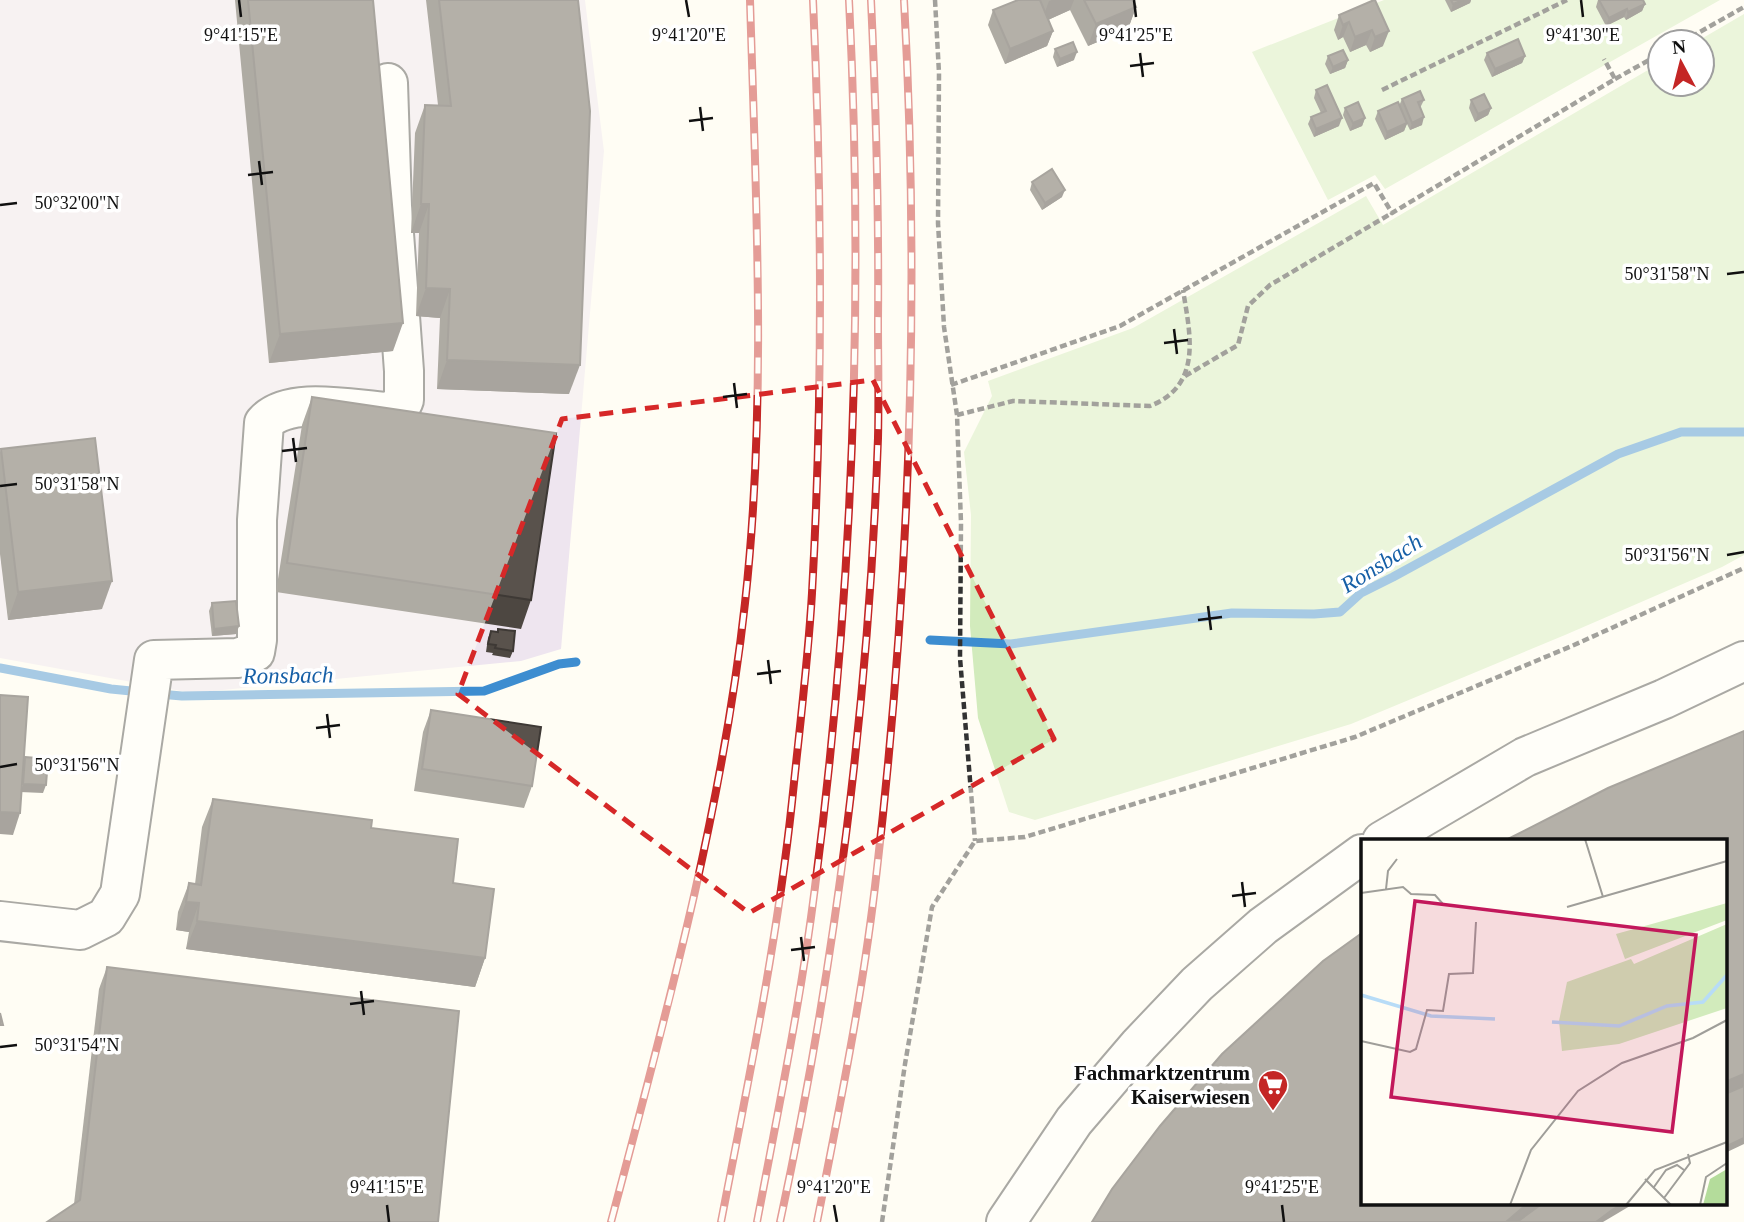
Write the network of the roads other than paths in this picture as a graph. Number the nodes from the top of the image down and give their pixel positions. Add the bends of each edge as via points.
1 (388, 83) dead end
2 (1744, 661) edge
3 (1385, 839) edge
4 (1361, 855) edge
5 (0, 921) edge
6 (1006, 1222) edge

1 - 5 street via 404,400 387,412 291,407 264,423 255,652 238,658 154,660 120,894 106,917 80,930
2 - 3 street via 1525,757
4 - 6 street via 1263,926 1197,984 1074,1121

